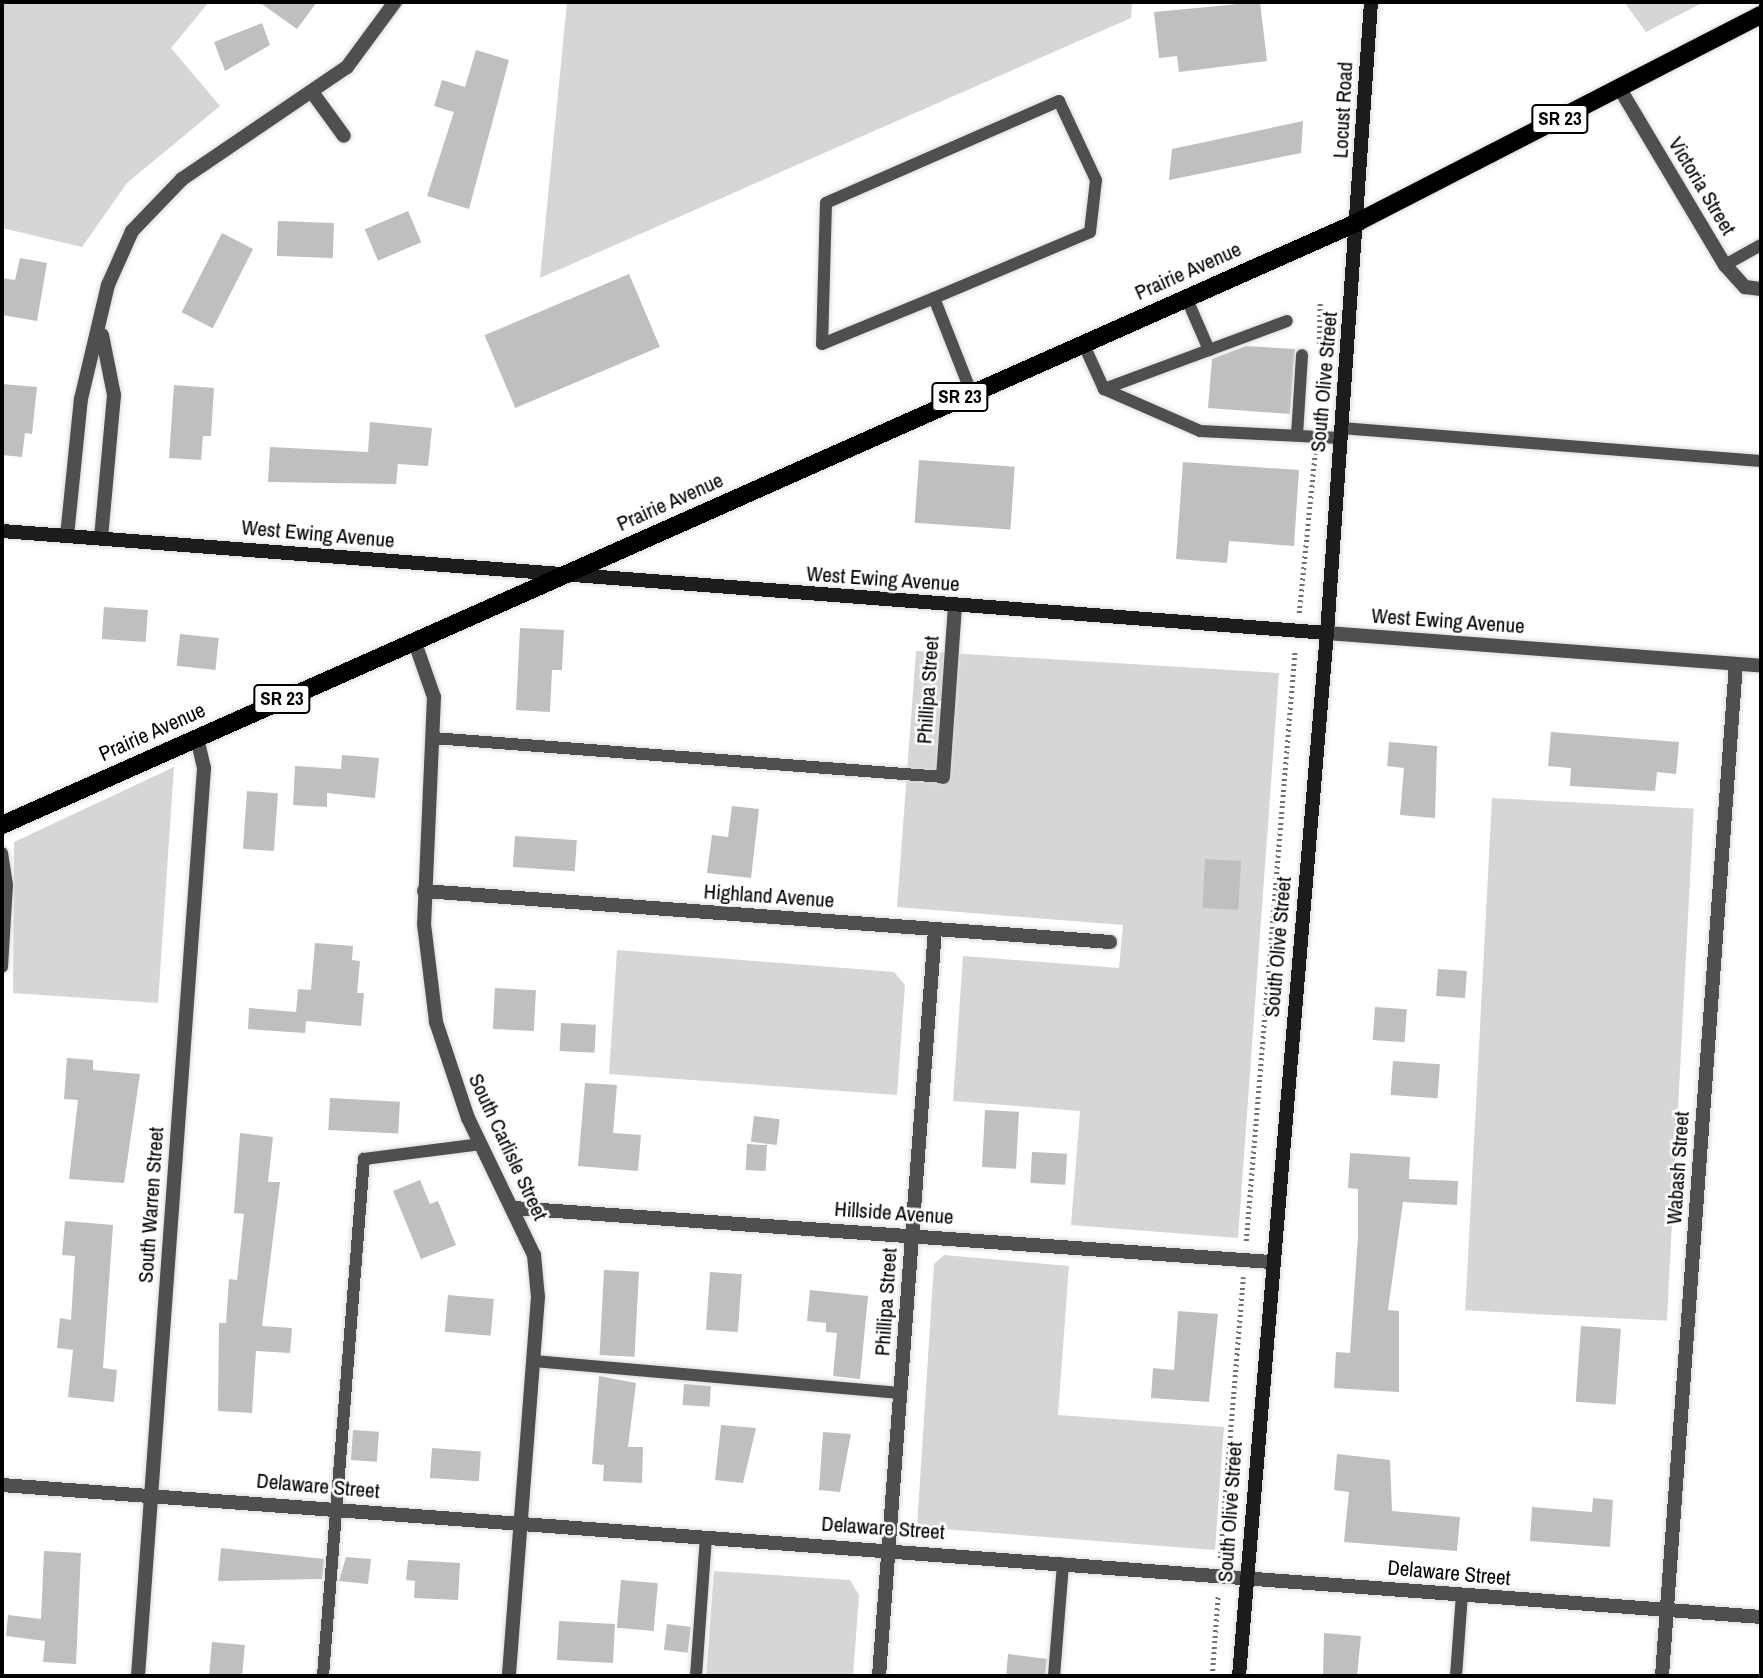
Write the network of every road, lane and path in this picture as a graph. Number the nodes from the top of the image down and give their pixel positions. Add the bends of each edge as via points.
1 (395, 2) edge
2 (1371, 2) edge
3 (1761, 15) edge
4 (1620, 89) junction
5 (312, 92) junction
6 (344, 136) dead end
7 (1358, 222) junction
8 (1761, 245) edge
9 (1725, 265) junction
10 (1761, 289) edge
11 (1186, 297) junction
12 (934, 298) junction
13 (1287, 321) dead end
14 (102, 332) junction
15 (1083, 343) junction
16 (1209, 350) junction
17 (1302, 355) dead end
18 (1104, 388) junction
19 (971, 393) junction
20 (1340, 433) junction
21 (1297, 435) junction
22 (1761, 461) edge
23 (2, 531) edge
24 (67, 536) junction
25 (102, 538) junction
26 (563, 575) junction
27 (955, 606) junction
28 (1327, 633) junction
29 (414, 640) junction
30 (1736, 664) junction
31 (1761, 666) edge
32 (1292, 673) dead end
33 (197, 737) junction
34 (433, 738) junction
35 (943, 777) joint
36 (2, 825) edge
37 (2, 853) edge
38 (424, 891) junction
39 (935, 930) junction
40 (1110, 942) dead end
41 (2, 967) edge
42 (481, 1144) junction
43 (514, 1208) junction
44 (912, 1235) junction
45 (1244, 1260) junction
46 (1271, 1262) junction
47 (534, 1361) junction
48 (900, 1393) junction
49 (2, 1485) edge
50 (151, 1493) junction
51 (336, 1509) junction
52 (520, 1525) junction
53 (706, 1538) junction
54 (889, 1549) junction
55 (1220, 1550) dead end
56 (1063, 1563) junction
57 (1246, 1577) junction
58 (1462, 1595) junction
59 (1217, 1603) dead end
60 (1666, 1610) junction
61 (1761, 1617) edge
62 (138, 1676) edge
63 (323, 1676) edge
64 (509, 1676) edge
65 (696, 1676) edge
66 (879, 1676) edge
67 (1054, 1676) edge
68 (1212, 1676) edge
69 (1239, 1676) edge
70 (1456, 1676) edge
71 (1662, 1676) edge

1 - 5 street via 369,43
2 - 7 street, Locust Road
3 - 4 main road, SR 23
4 - 7 main road, SR 23
4 - 9 street, Victoria Street
5 - 6 street
5 - 14 street via 182,179 146,213 108,285
7 - 11 main road, Prairie Avenue / SR 23
7 - 20 street, South Olive Street
8 - 9 lane
9 - 10 street, Victoria Street via 1745,287
11 - 15 main road, Prairie Avenue / SR 23
11 - 16 lane
12 - 12 lane via 822,344 826,203 1059,101 1096,180 1090,232
12 - 19 lane
13 - 16 lane
14 - 24 street via 81,399
14 - 25 street via 114,395
15 - 18 lane
15 - 19 main road, Prairie Avenue / SR 23
16 - 18 lane
17 - 21 lane
18 - 21 lane via 1200,431
19 - 26 main road, Prairie Avenue / SR 23
20 - 21 lane
20 - 22 lane
20 - 28 street, South Olive Street
23 - 24 street, West Ewing Avenue
24 - 25 street, West Ewing Avenue
25 - 26 street, West Ewing Avenue
26 - 27 street, West Ewing Avenue
26 - 29 main road, Prairie Avenue / SR 23
27 - 28 street, West Ewing Avenue
27 - 35 street, Phillipa Street
28 - 30 street, West Ewing Avenue
28 - 46 street, South Olive Street
29 - 33 main road, Prairie Avenue / SR 23
29 - 34 street, South Carlisle Street via 434,697
30 - 31 street, West Ewing Avenue
30 - 60 street, Wabash Street
32 - 45 path
33 - 36 main road, Prairie Avenue / SR 23
33 - 50 street, South Warren Street via 204,768
34 - 35 lane
34 - 38 street, South Carlisle Street
37 - 41 lane via 7,885
38 - 39 street, Highland Avenue
38 - 42 street, South Carlisle Street via 436,1022
39 - 40 street, Highland Avenue
39 - 44 street, Phillipa Street
42 - 43 street, South Carlisle Street
42 - 51 lane via 364,1158
43 - 44 street, Hillside Avenue
43 - 47 street, South Carlisle Street via 534,1255
44 - 45 street, Hillside Avenue
44 - 48 street, Phillipa Street
45 - 46 street, Hillside Avenue
45 - 55 path
46 - 57 street, South Olive Street
47 - 48 lane
47 - 52 street, South Carlisle Street
48 - 54 street, Phillipa Street
49 - 50 street, Delaware Street
50 - 51 street, Delaware Street
50 - 62 street, South Warren Street
51 - 52 street, Delaware Street
51 - 63 lane
52 - 53 street, Delaware Street
52 - 64 street, South Carlisle Street
53 - 54 street, Delaware Street
53 - 65 lane
54 - 56 street, Delaware Street
54 - 66 street, Phillipa Street
56 - 57 street, Delaware Street
56 - 67 lane
57 - 58 street, Delaware Street
57 - 69 street, South Olive Street
58 - 60 street, Delaware Street
58 - 70 lane
59 - 68 path
60 - 61 street, Delaware Street
60 - 71 street, Wabash Street

